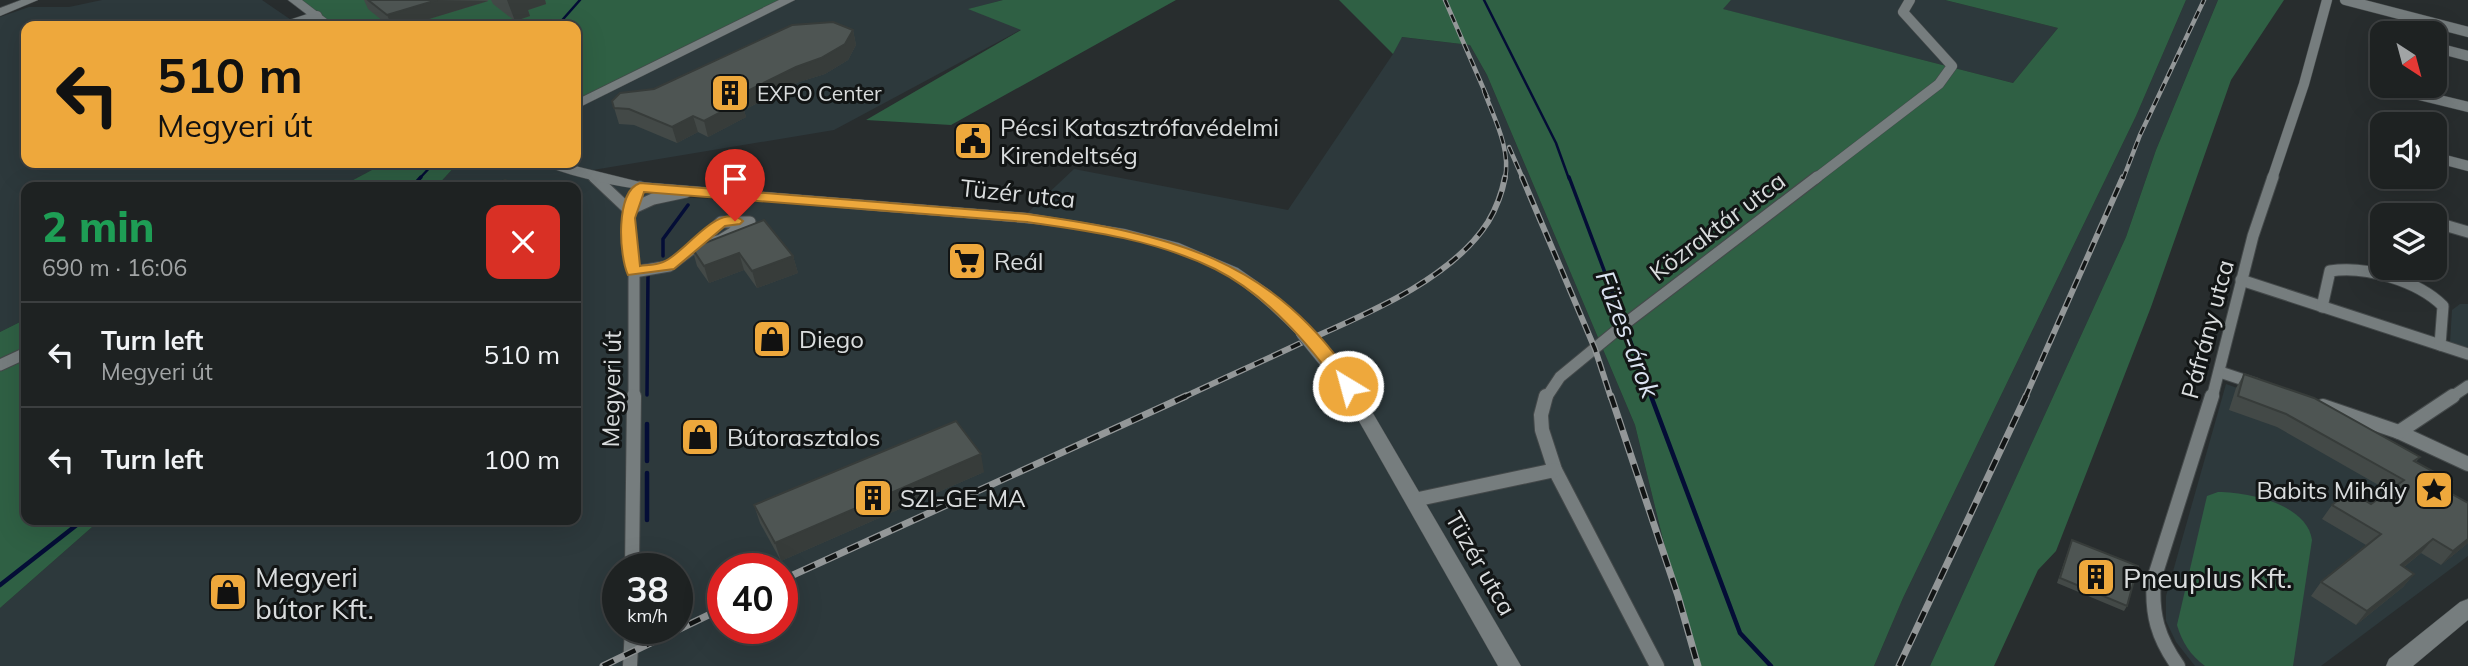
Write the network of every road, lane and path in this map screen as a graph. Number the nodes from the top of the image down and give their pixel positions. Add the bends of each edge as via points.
1 (32, 0) edge
2 (294, 0) edge
3 (789, 0) edge
4 (1910, 0) edge
5 (2327, 0) edge
6 (2345, 0) edge
7 (0, 12) edge
8 (317, 16) junction
9 (302, 21) edge
10 (324, 21) edge
11 (2468, 32) edge
12 (2447, 50) edge
13 (2468, 55) edge
14 (1952, 67) joint
15 (2431, 98) edge
16 (581, 103) edge
17 (2468, 107) edge
18 (2447, 160) edge
19 (2468, 166) edge
20 (566, 168) edge
21 (594, 177) junction
22 (640, 187) junction
23 (686, 192) junction
24 (629, 210) junction
25 (2447, 226) edge
26 (2468, 232) edge
27 (693, 248) edge
28 (634, 272) junction
29 (2241, 280) junction
30 (2322, 307) junction
31 (2440, 345) junction
32 (2468, 354) edge
33 (21, 355) edge
34 (0, 365) edge
35 (2220, 372) junction
36 (2468, 386) edge
37 (2275, 390) edge
38 (2304, 400) edge
39 (2399, 432) junction
40 (2468, 464) edge
41 (1555, 470) junction
42 (1414, 500) junction
43 (632, 553) edge
44 (2468, 608) edge
45 (631, 644) edge
46 (630, 666) edge
47 (1510, 666) edge
48 (1657, 666) edge
49 (2178, 666) edge
50 (2397, 666) edge

1 - 7 street
2 - 8 street
3 - 16 street
4 - 14 street via 1903,12
5 - 29 street, Páfrány utca
6 - 11 street
8 - 9 street
8 - 10 street
12 - 13 street
14 - 41 street, Közraktár utca via 1939,84 1560,377 1547,394 1541,415
15 - 17 street
18 - 19 street
20 - 21 street
21 - 22 street
21 - 24 street
22 - 23 street, Tüzér utca
22 - 24 street, Megyeri út
23 - 24 street
23 - 42 street, Tüzér utca, bridge via 1086,226 1161,242 1221,266 1261,292 1304,332 1348,386
24 - 28 street, Megyeri út
25 - 26 street
27 - 28 street via 669,266
28 - 43 street, Megyeri út
29 - 30 street
29 - 35 street, Páfrány utca
30 - 31 street
30 - 31 street via 2334,269 2418,289 2443,306
31 - 32 street
33 - 34 street
35 - 37 street
35 - 49 street, Páfrány utca via 2154,579 2150,608 2155,629
36 - 39 street
38 - 39 street
39 - 40 street
41 - 42 street
41 - 48 street, Közraktár utca
42 - 47 street, Tüzér utca
44 - 50 street
45 - 46 street

